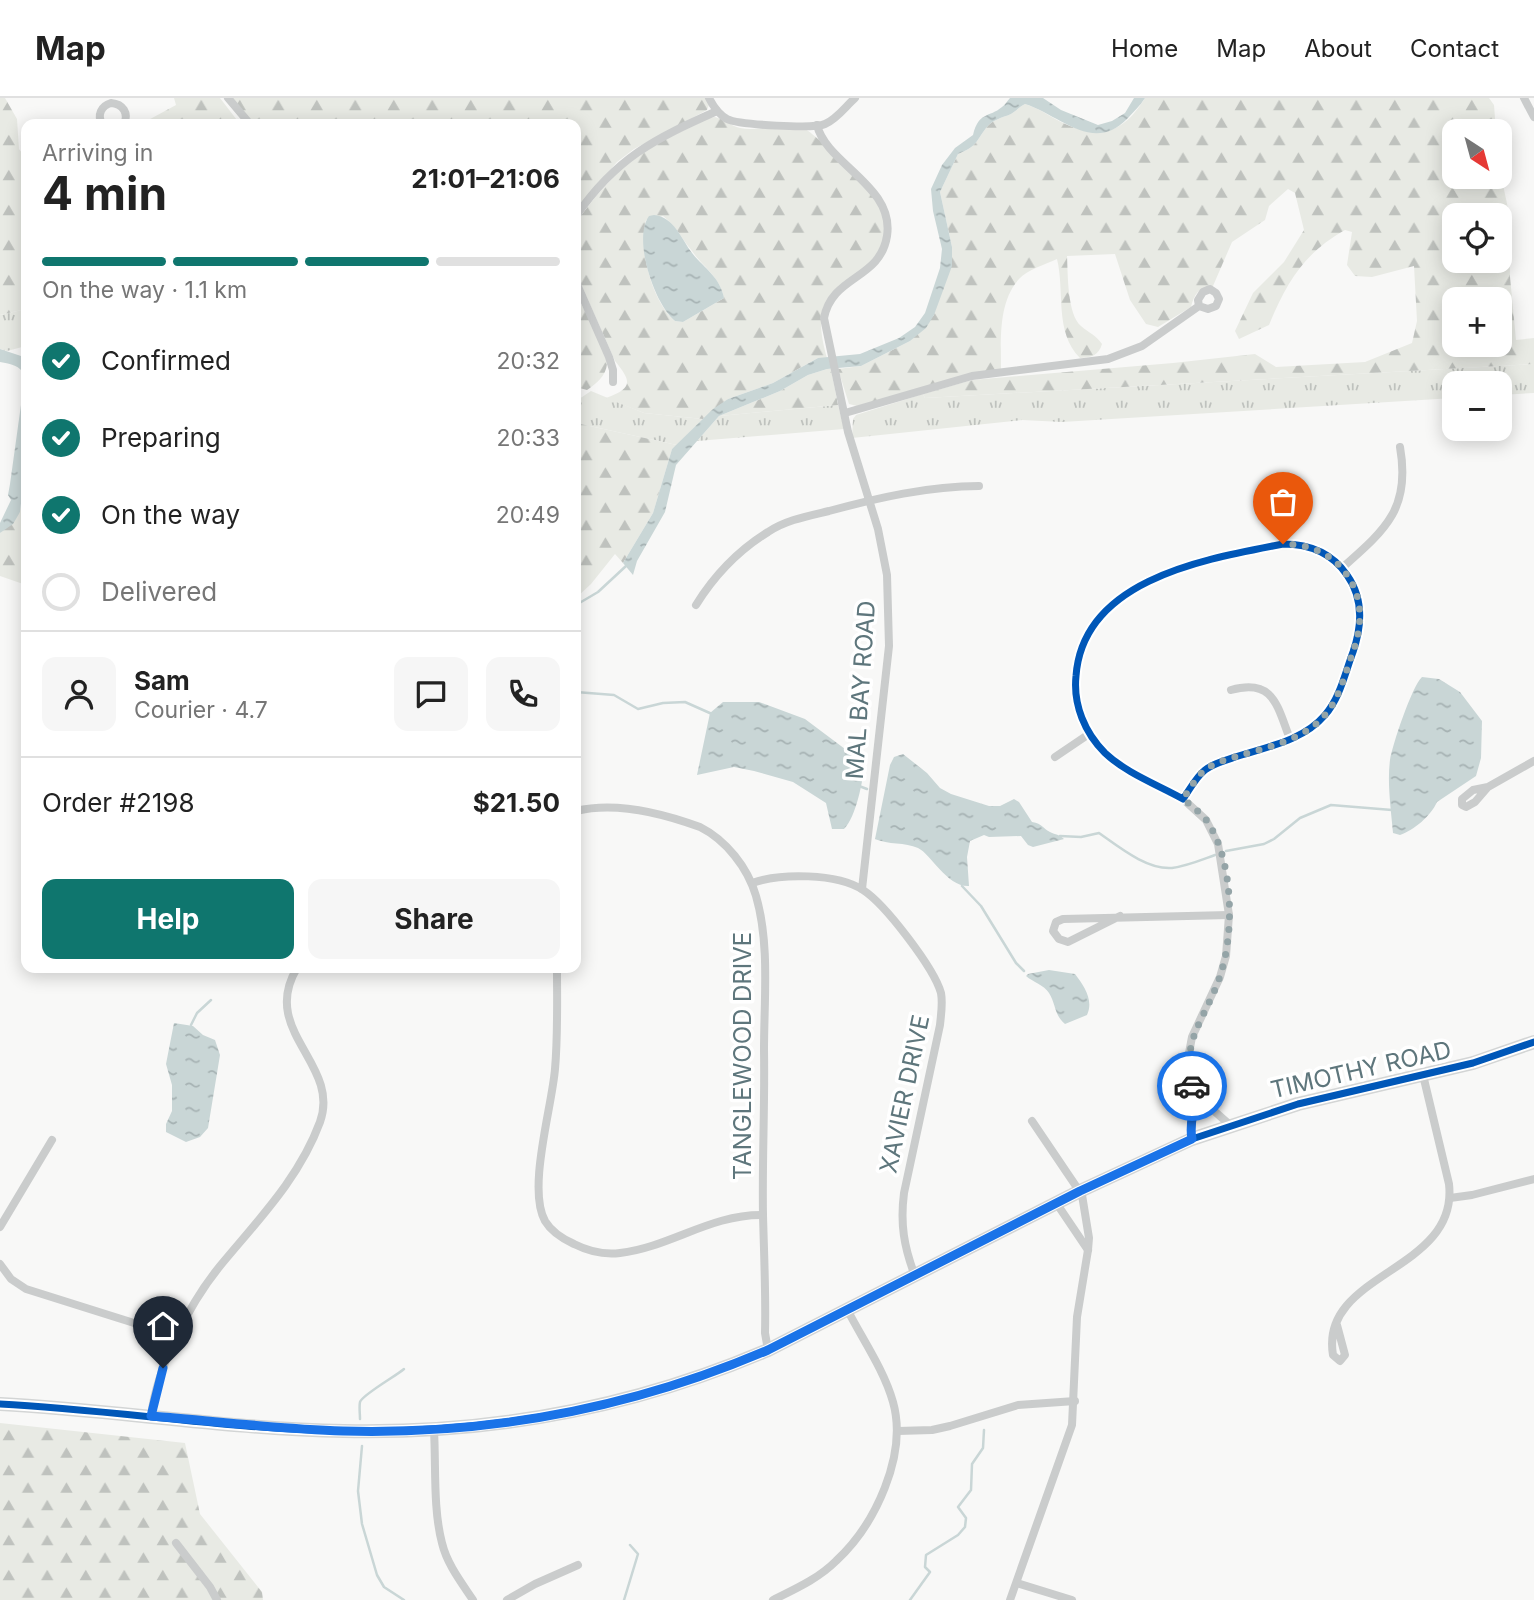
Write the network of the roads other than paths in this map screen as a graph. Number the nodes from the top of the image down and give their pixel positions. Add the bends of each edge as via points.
1 (228, 98) edge
2 (709, 98) edge
3 (855, 98) edge
4 (1524, 98) edge
5 (106, 101) edge
6 (717, 111) junction
7 (1534, 117) edge
8 (100, 119) edge
9 (124, 119) edge
10 (246, 119) edge
11 (817, 125) junction
12 (581, 210) edge
13 (581, 293) edge
14 (1199, 306) dead end
15 (612, 382) dead end
16 (845, 413) junction
17 (1400, 447) dead end
18 (979, 486) dead end
19 (869, 500) junction
20 (1342, 568) junction
21 (696, 605) dead end
22 (1231, 690) dead end
23 (1090, 734) junction
24 (1290, 739) junction
25 (1055, 757) dead end
26 (1534, 761) edge
27 (1488, 787) dead end
28 (1183, 799) junction
29 (581, 810) edge
30 (752, 883) junction
31 (862, 889) junction
32 (1229, 915) junction
33 (1120, 916) junction
34 (294, 973) edge
35 (557, 973) edge
36 (1534, 1042) edge
37 (1423, 1075) junction
38 (1195, 1094) junction
39 (1032, 1121) dead end
40 (1230, 1125) junction
41 (1192, 1139) junction
42 (52, 1140) dead end
43 (1534, 1179) edge
44 (1080, 1191) junction
45 (1450, 1198) junction
46 (1057, 1203) junction
47 (763, 1215) junction
48 (0, 1227) edge
49 (1088, 1250) junction
50 (0, 1264) edge
51 (915, 1276) junction
52 (848, 1311) junction
53 (1337, 1325) dead end
54 (176, 1340) junction
55 (768, 1350) junction
56 (1075, 1401) junction
57 (0, 1404) edge
58 (151, 1416) junction
59 (434, 1430) junction
60 (898, 1431) junction
61 (176, 1543) dead end
62 (578, 1565) dead end
63 (1017, 1583) junction
64 (217, 1600) edge
65 (473, 1600) edge
66 (506, 1600) edge
67 (773, 1600) edge
68 (1010, 1600) edge
69 (1072, 1600) edge

1 - 10 street
2 - 6 street
3 - 11 street via 831,120
4 - 7 street
5 - 8 street
5 - 9 street via 125,110
6 - 11 street via 743,124
6 - 12 street via 635,153
11 - 16 street, MAL BAY ROAD via 822,138 877,198 888,222 880,258 840,289 826,309 824,318
13 - 15 street via 609,357
14 - 16 street via 1142,346 1108,359 972,376
16 - 19 street, MAL BAY ROAD
17 - 20 street via 1404,478 1393,515 1376,538
18 - 19 street
19 - 21 street via 790,521 767,532 727,564
19 - 31 street, MAL BAY ROAD via 887,575 889,646
20 - 23 street via 1319,551 1283,544 1177,569 1141,586 1103,614 1080,650 1075,691
20 - 24 street via 1361,611 1356,644 1332,706 1308,730
22 - 24 street via 1251,686 1268,692
23 - 25 street
23 - 28 street via 1112,758
24 - 28 street via 1212,765
26 - 27 street
28 - 32 street via 1206,820 1218,844
29 - 30 street, TANGLEWOOD DRIVE via 623,808 700,827 729,849
30 - 31 street, XAVIER DRIVE via 798,877 834,880
30 - 47 street, TANGLEWOOD DRIVE via 761,915 764,961
31 - 51 street, XAVIER DRIVE via 918,952 941,995 940,1025 902,1206 902,1236
32 - 33 street
32 - 38 street via 1226,956 1192,1037 1188,1064
33 - 33 street via 1063,919 1053,931 1068,942
34 - 54 street via 287,988 286,1010 323,1089 322,1118 295,1173 209,1281
35 - 47 street via 555,1069 539,1182 546,1223 578,1246 618,1253 719,1220
36 - 37 main road, TIMOTHY ROAD
37 - 40 main road, TIMOTHY ROAD
37 - 45 street
38 - 40 street
38 - 41 street
39 - 44 street
40 - 41 main road, TIMOTHY ROAD
41 - 44 main road, TIMOTHY ROAD
42 - 48 street
43 - 45 street
44 - 46 main road, TIMOTHY ROAD
44 - 49 street
45 - 53 street via 1438,1232 1352,1299
46 - 49 street
46 - 51 main road, TIMOTHY ROAD
47 - 55 street, TANGLEWOOD DRIVE
49 - 56 street via 1077,1317
50 - 54 street via 10,1279 26,1289
51 - 52 main road, TIMOTHY ROAD
52 - 55 main road, TIMOTHY ROAD
52 - 60 street via 888,1388
54 - 58 street
55 - 59 main road, TIMOTHY ROAD via 616,1403 536,1419
56 - 60 street via 1030,1403 932,1430
56 - 63 street via 1068,1441
57 - 58 main road, TIMOTHY ROAD
58 - 59 main road, TIMOTHY ROAD via 306,1429
59 - 65 street via 442,1545
60 - 67 street via 882,1494 863,1531 836,1562
61 - 64 street
62 - 66 street
63 - 68 street
63 - 69 street

